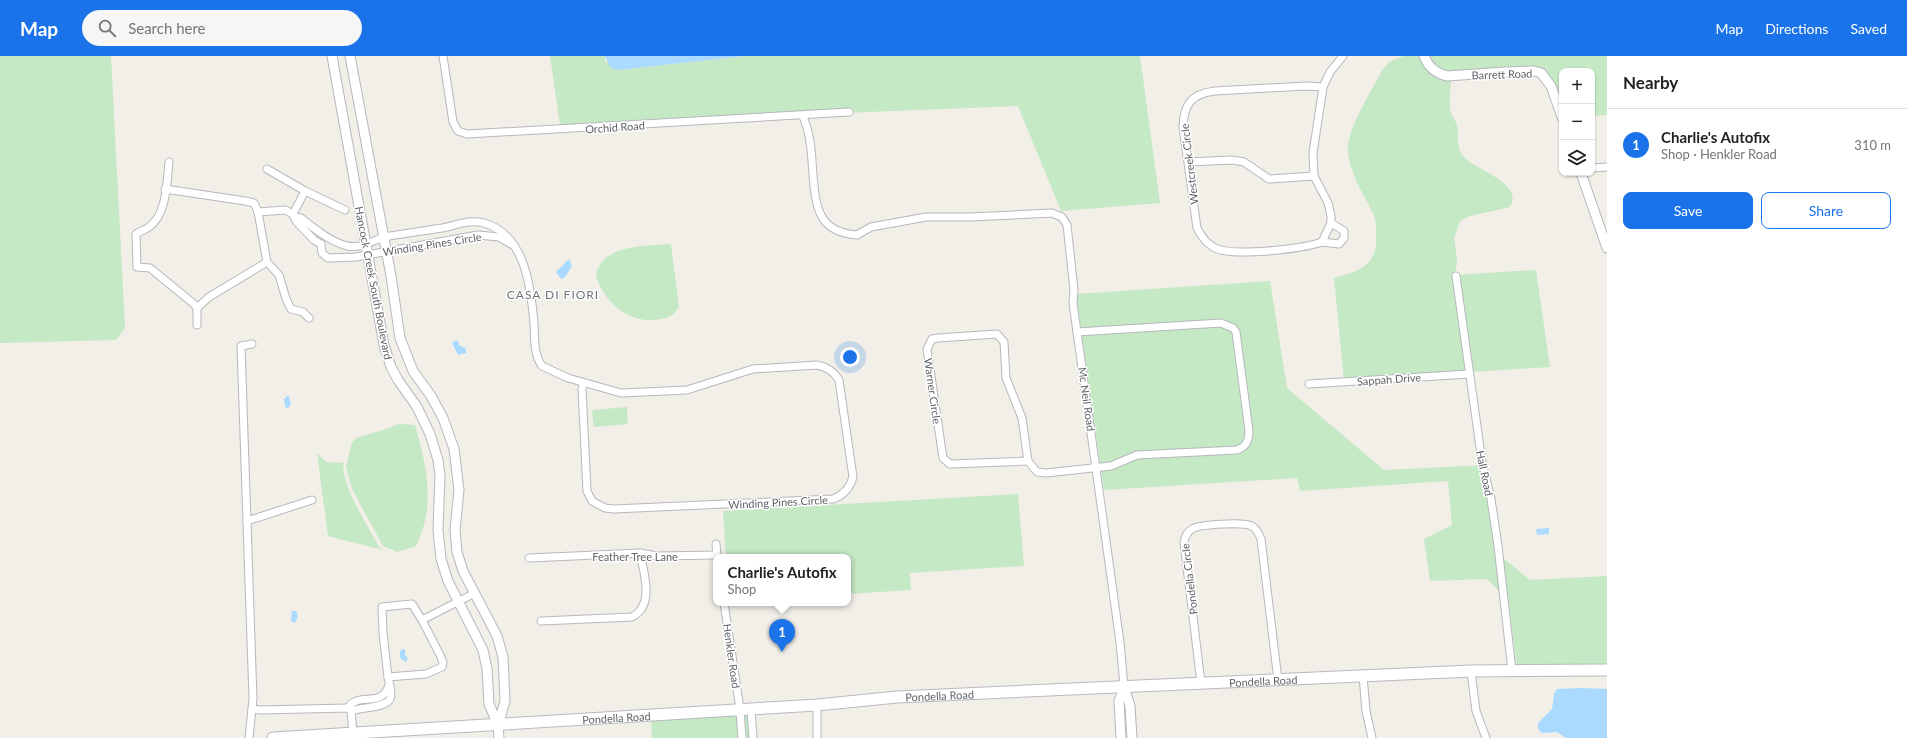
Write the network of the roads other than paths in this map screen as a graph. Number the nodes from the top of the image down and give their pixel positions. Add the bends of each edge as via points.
1 (332, 56) edge
2 (350, 56) edge
3 (443, 56) edge
4 (1344, 56) edge
5 (1424, 56) edge
6 (1323, 87) junction
7 (1559, 109) edge
8 (849, 112) dead end
9 (803, 116) junction
10 (169, 162) dead end
11 (1189, 162) junction
12 (1607, 167) edge
13 (1595, 168) edge
14 (267, 169) dead end
15 (1314, 176) junction
16 (1582, 176) edge
17 (165, 189) junction
18 (305, 191) junction
19 (345, 210) dead end
20 (258, 212) junction
21 (294, 216) junction
22 (1331, 223) junction
23 (384, 238) junction
24 (1322, 242) junction
25 (1607, 248) edge
26 (367, 249) junction
27 (516, 249) junction
28 (387, 251) junction
29 (267, 262) junction
30 (1456, 276) dead end
31 (197, 308) junction
32 (309, 318) dead end
33 (196, 325) dead end
34 (1077, 332) junction
35 (402, 343) junction
36 (252, 344) dead end
37 (384, 345) junction
38 (1469, 374) junction
39 (583, 382) junction
40 (1309, 384) dead end
41 (1028, 460) junction
42 (1097, 467) junction
43 (312, 500) dead end
44 (247, 521) junction
45 (716, 544) dead end
46 (640, 554) junction
47 (717, 554) edge
48 (713, 556) edge
49 (529, 558) dead end
50 (475, 593) junction
51 (459, 601) junction
52 (725, 606) edge
53 (422, 620) junction
54 (541, 622) dead end
55 (1607, 670) edge
56 (1512, 671) junction
57 (1471, 672) junction
58 (1363, 676) junction
59 (389, 680) junction
60 (1278, 680) junction
61 (1201, 683) junction
62 (1124, 687) junction
63 (817, 705) junction
64 (252, 709) junction
65 (746, 709) junction
66 (350, 710) junction
67 (498, 725) junction
68 (353, 733) junction
69 (314, 737) edge
70 (249, 738) edge
71 (273, 738) edge
72 (499, 738) edge
73 (742, 738) edge
74 (753, 738) edge
75 (817, 738) edge
76 (1121, 738) edge
77 (1132, 738) edge
78 (1372, 738) edge
79 (1486, 738) edge

1 - 26 street, Hancock Creek South Boulevard
2 - 23 street, Hancock Creek South Boulevard
3 - 9 street, Orchid Road via 453,122 458,131 467,134
4 - 6 street via 1330,72
5 - 7 street, Barrett Road via 1431,69 1447,76 1520,71 1541,73 1550,86
6 - 11 street, Westcreek Circle via 1214,91 1204,92 1193,98 1187,106 1183,127
6 - 15 street via 1313,152
8 - 9 street, Orchid Road
9 - 34 street, Mc Neil Road via 810,143 819,210 831,227 848,234 857,235 871,227 926,217 1052,213 1062,216 1067,225
10 - 17 street
11 - 15 street via 1244,162 1269,179
11 - 24 street, Westcreek Circle via 1198,228 1200,234 1214,248 1224,251 1255,251 1299,248
12 - 13 street
14 - 18 street
15 - 22 street via 1328,203
16 - 25 street
17 - 20 street via 254,203
17 - 31 street via 162,207 156,220 150,227 136,234 137,267 150,268
18 - 19 street
18 - 21 street
20 - 21 street via 285,210
20 - 29 street
21 - 26 street via 301,218 329,239
21 - 26 street via 314,240 321,244 322,253 328,258 356,257
22 - 24 street
22 - 24 street, Westcreek Circle via 1344,231 1344,238 1339,244
23 - 26 street, Winding Pines Circle
23 - 27 street, Winding Pines Circle via 476,222 490,225 506,234
23 - 28 street, Hancock Creek South Boulevard
26 - 28 street, Winding Pines Circle
26 - 37 street, Hancock Creek South Boulevard
27 - 28 street, Winding Pines Circle via 499,237 478,234
27 - 39 street, Winding Pines Circle via 530,292 535,352 539,361 548,370
28 - 35 street, Hancock Creek South Boulevard
29 - 31 street
29 - 32 street via 279,275 291,310 303,312
30 - 38 street, Hall Road
31 - 33 street
34 - 42 street, Mc Neil Road
34 - 42 street via 1221,323 1228,324 1236,332 1249,431 1248,442 1243,448 1137,455 1117,464
35 - 37 street
35 - 50 street, Hancock Creek South Boulevard via 414,371 443,418 454,449 458,490 458,552 463,571
36 - 44 street via 241,346
37 - 51 street, Hancock Creek South Boulevard via 398,380 423,417 438,460 438,538 441,559 448,581
38 - 40 street, Sappah Drive
38 - 56 street, Hall Road via 1498,546
39 - 39 street, Winding Pines Circle via 621,393 679,391 761,367 825,366 839,380 853,477 851,483 840,496 833,499 642,509 605,508 592,501 587,491
41 - 41 street, Warner Circle via 1022,418 1006,378 1004,342 997,334 932,339 927,348 943,458 950,464
41 - 42 street via 1037,472
42 - 62 street, Mc Neil Road
43 - 44 street
44 - 64 street via 254,699
45 - 47 street
46 - 48 street, Feather Tree Lane
46 - 49 street, Feather Tree Lane
46 - 54 street via 646,601 638,614 632,617
50 - 51 street
50 - 67 street, Hancock Creek South Boulevard via 497,636 503,657 505,702
51 - 53 street
51 - 67 street, Hancock Creek South Boulevard via 483,650 489,704
52 - 65 street, Henkler Road
53 - 59 street via 441,657 442,667 426,674
53 - 59 street via 412,604 382,607
55 - 56 main road, Pondella Road
56 - 57 main road, Pondella Road
57 - 58 main road, Pondella Road
57 - 79 street via 1476,711
58 - 60 main road, Pondella Road
58 - 78 street
59 - 66 street via 391,694 387,703
60 - 61 main road, Pondella Road
60 - 61 street, Pondella Circle via 1261,539 1258,531 1251,525 1228,524 1198,526 1191,529 1184,542
61 - 62 main road, Pondella Road
62 - 63 main road, Pondella Road via 897,697
62 - 76 street via 1119,701
62 - 77 street via 1130,706
63 - 65 main road, Pondella Road
63 - 75 street
64 - 66 street
64 - 70 street
65 - 67 main road, Pondella Road
65 - 73 street
65 - 74 street
66 - 68 street
67 - 68 main road, Pondella Road
67 - 72 street
68 - 69 main road, Pondella Road
69 - 71 main road, Pondella Road

